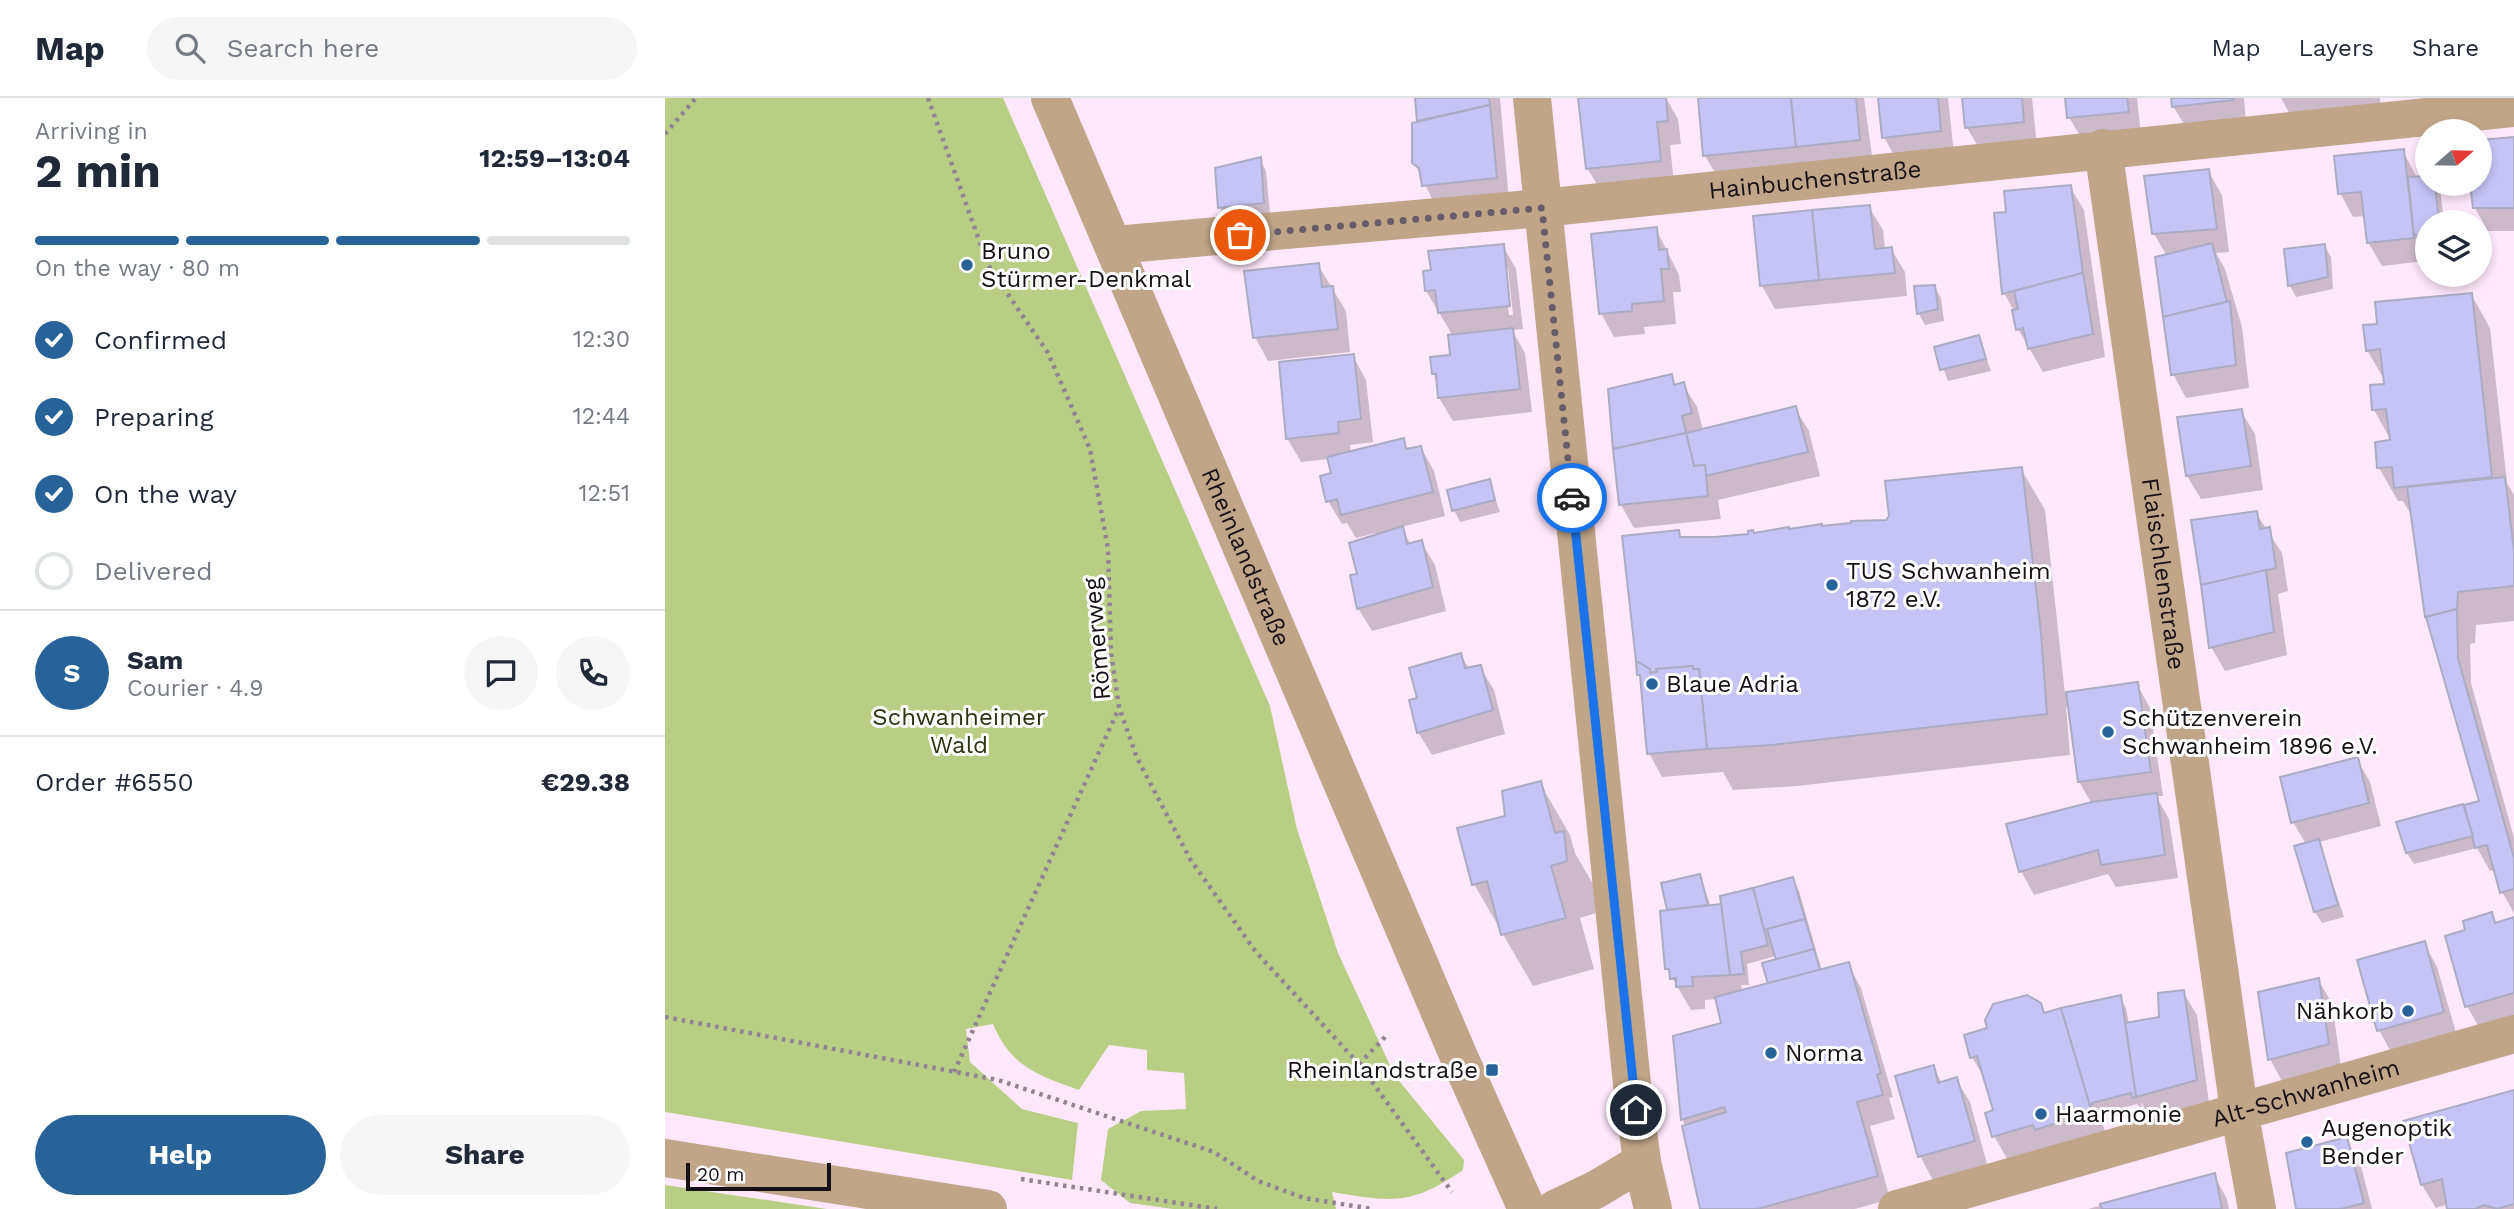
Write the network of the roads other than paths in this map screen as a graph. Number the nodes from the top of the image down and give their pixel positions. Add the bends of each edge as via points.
1 (1050, 98) edge
2 (1532, 98) edge
3 (2514, 108) edge
4 (2103, 148) junction
5 (1542, 208) junction
6 (1114, 245) junction
7 (2514, 1034) edge
8 (2239, 1111) junction
9 (665, 1158) edge
10 (1642, 1162) junction
11 (988, 1209) edge
12 (1527, 1209) edge
13 (1555, 1209) edge
14 (1653, 1209) edge
15 (1897, 1209) edge
16 (2257, 1209) edge

1 - 6 street, Rheinlandstraße
2 - 5 street
3 - 4 street, Hainbuchenstraße
4 - 5 street, Hainbuchenstraße
4 - 8 street, Flaischlenstraße
5 - 6 street, Hainbuchenstraße
5 - 10 street
6 - 12 street, Rheinlandstraße
7 - 8 street, Alt-Schwanheim
8 - 15 street, Alt-Schwanheim
8 - 16 street, Flaischlenstraße
9 - 11 street
10 - 13 street
10 - 14 street

